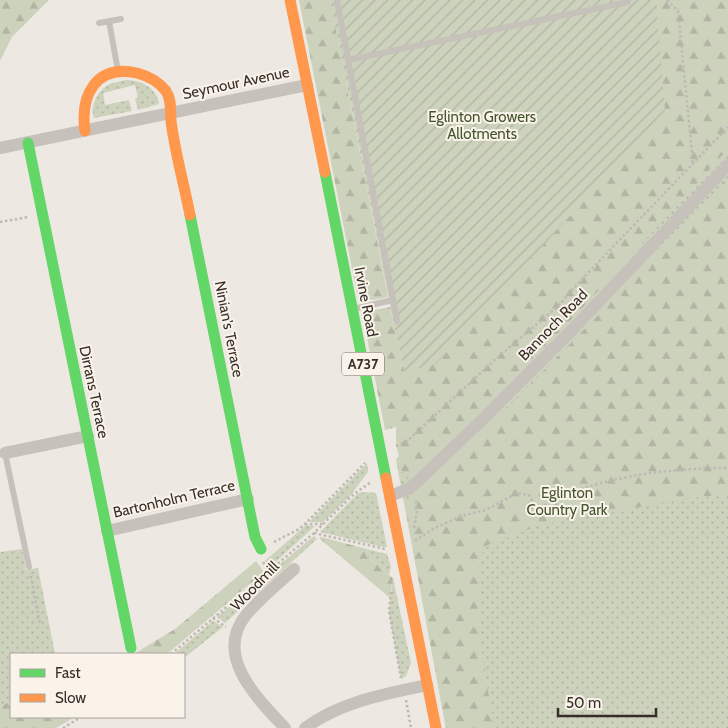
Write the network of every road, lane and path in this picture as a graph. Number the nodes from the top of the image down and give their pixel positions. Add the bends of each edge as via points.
1 (290, 0) edge
2 (337, 0) edge
3 (667, 0) edge
4 (628, 2) dead end
5 (121, 19) dead end
6 (109, 21) junction
7 (99, 23) dead end
8 (348, 60) junction
9 (119, 72) junction
10 (307, 85) junction
11 (171, 113) junction
12 (728, 127) edge
13 (85, 131) junction
14 (28, 142) junction
15 (0, 148) edge
16 (694, 163) junction
17 (728, 165) edge
18 (43, 214) junction
19 (0, 222) edge
20 (393, 300) junction
21 (352, 310) junction
22 (397, 321) dead end
23 (88, 436) junction
24 (381, 452) junction
25 (2, 454) edge
26 (728, 468) edge
27 (386, 477) junction
28 (390, 496) junction
29 (248, 499) junction
30 (305, 524) junction
31 (323, 524) junction
32 (107, 531) junction
33 (415, 542) dead end
34 (261, 549) joint
35 (29, 567) joint
36 (294, 568) dead end
37 (40, 625) dead end
38 (131, 648) dead end
39 (173, 653) edge
40 (427, 685) junction
41 (404, 690) junction
42 (79, 718) edge
43 (62, 728) edge
44 (285, 728) edge
45 (305, 728) edge
46 (411, 728) edge
47 (436, 728) edge

1 - 10 street, Irvine Road / A737
2 - 8 lane
3 - 16 path via 678,11
4 - 8 lane
5 - 6 lane
6 - 7 lane
6 - 9 lane
8 - 20 lane
9 - 11 street, Seymour Avenue via 141,73 158,82 166,90
9 - 13 street, Seymour Avenue via 96,82 90,91 84,106
10 - 11 street, Seymour Avenue
10 - 21 street, Irvine Road / A737
11 - 13 street, Seymour Avenue
11 - 29 street, Ninian's Terrace
12 - 16 path
13 - 14 street, Seymour Avenue
14 - 15 street, Seymour Avenue
14 - 18 street, Dirrans Terrace
16 - 24 path via 557,307 406,442
17 - 28 street, Bannoch Road via 483,419 416,483
18 - 19 path
18 - 23 street, Dirrans Terrace
20 - 21 lane
20 - 22 lane
21 - 24 street, Irvine Road / A737
23 - 25 street
23 - 32 street, Dirrans Terrace
24 - 27 street, Irvine Road / A737
24 - 30 path via 368,460
25 - 35 lane
26 - 33 path via 696,468 607,482 574,491 536,509 529,494 517,493 486,510 434,528
27 - 28 street, Irvine Road / A737
27 - 31 path via 362,488
28 - 40 street, Irvine Road / A737
29 - 32 street, Bartonholm Terrace
29 - 34 street, Ninian's Terrace via 255,537
30 - 31 path
30 - 34 path
31 - 39 path
32 - 38 street, Dirrans Terrace
35 - 37 path
36 - 44 street, Woodmill via 247,614 236,633 236,654 243,678 251,692
40 - 41 street
40 - 47 street, Irvine Road / A737
41 - 45 street via 335,710
41 - 46 path
42 - 43 path

